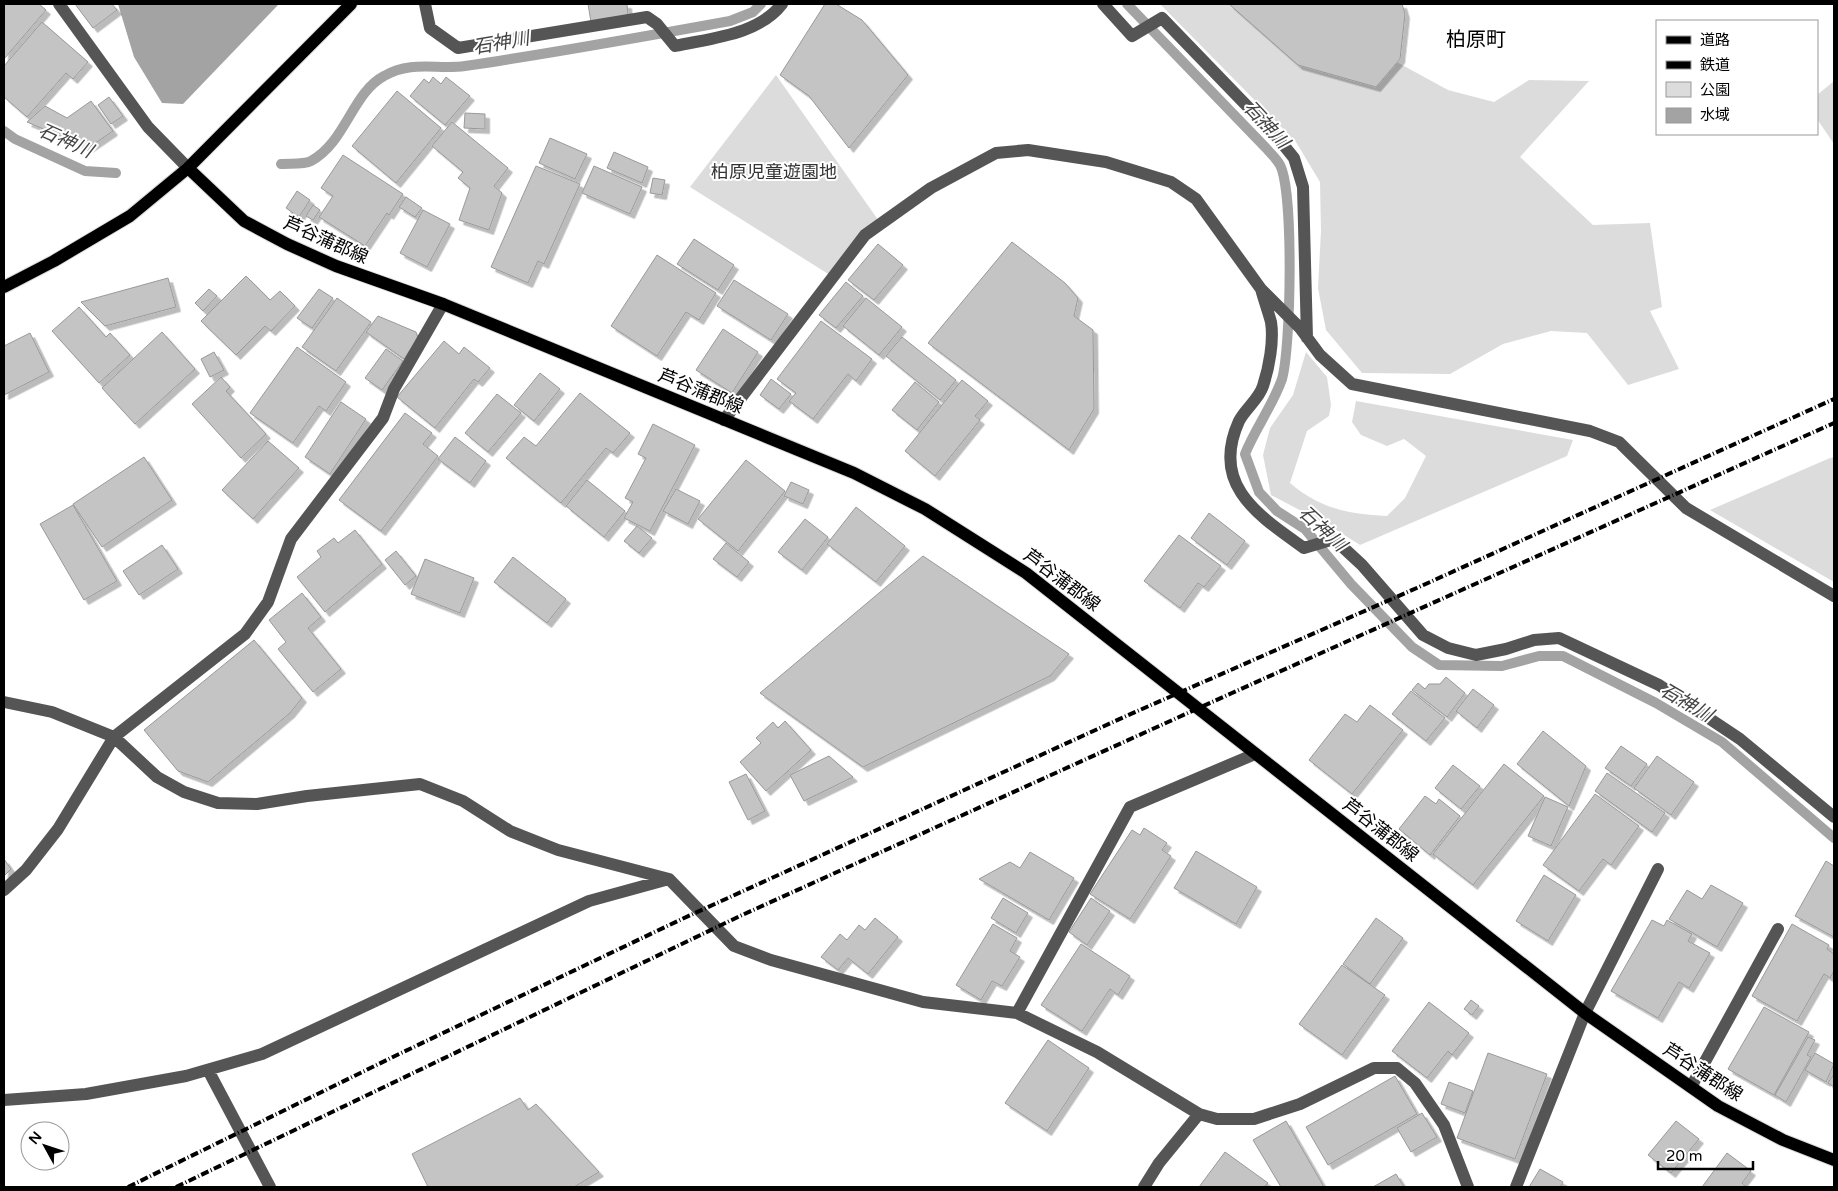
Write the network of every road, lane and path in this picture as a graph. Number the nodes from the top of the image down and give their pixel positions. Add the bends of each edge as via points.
1 (59, 4) edge
2 (351, 4) edge
3 (425, 4) edge
4 (782, 4) edge
5 (1103, 4) edge
6 (188, 168) junction
7 (7, 282) edge
8 (1260, 289) junction
9 (443, 304) junction
10 (1303, 333) junction
11 (724, 420) junction
12 (1834, 596) edge
13 (4, 702) edge
14 (114, 737) junction
15 (1255, 754) junction
16 (1834, 817) edge
17 (1658, 869) dead end
18 (669, 879) junction
19 (4, 890) edge
20 (1778, 930) dead end
21 (1017, 1013) junction
22 (1585, 1013) junction
23 (208, 1070) junction
24 (1691, 1087) junction
25 (4, 1100) edge
26 (1199, 1114) junction
27 (1834, 1160) edge
28 (270, 1187) edge
29 (1144, 1187) edge
30 (1468, 1187) edge
31 (1516, 1187) edge

1 - 6 street via 148,126
2 - 6 main road
3 - 4 street via 430,28 458,48 647,17 675,46 744,31 774,15
5 - 10 street via 1132,36 1162,18 1294,158 1303,187
6 - 7 main road via 130,216 54,261
6 - 9 main road, 芦谷蒲郡線 via 244,222 336,266
8 - 10 street
8 - 11 street via 1196,199 1171,182 1106,162 1028,150 996,153 931,188 865,235
8 - 16 street via 1271,324 1270,351 1263,388 1240,419 1230,444 1229,464 1238,488 1251,508 1304,548 1334,539 1362,565 1423,635 1448,648 1476,655 1534,640 1559,638 1659,685 1740,739
9 - 11 main road, 芦谷蒲郡線
9 - 14 street via 394,389 383,418 291,539 268,602 245,634
10 - 12 street via 1320,355 1352,384 1590,431 1619,442 1686,508
11 - 15 main road, 芦谷蒲郡線 via 854,473 966,533 1026,573
13 - 14 street via 52,712
14 - 18 street via 157,776 184,792 218,803 257,804 420,784 463,801 510,831 550,847
14 - 19 street via 58,829 26,870
15 - 21 street via 1130,807
15 - 22 main road, 芦谷蒲郡線
17 - 22 street
18 - 21 street via 734,946 771,960 924,1002
18 - 23 street via 590,901 262,1054
20 - 24 street
21 - 26 street via 1097,1052
22 - 24 main road, 芦谷蒲郡線
22 - 31 street
23 - 25 street via 86,1094
23 - 28 street
24 - 27 main road, 芦谷蒲郡線 via 1718,1106 1783,1140
26 - 29 street
26 - 30 street via 1217,1119 1254,1118 1300,1104 1374,1068 1397,1068 1415,1082 1444,1125

